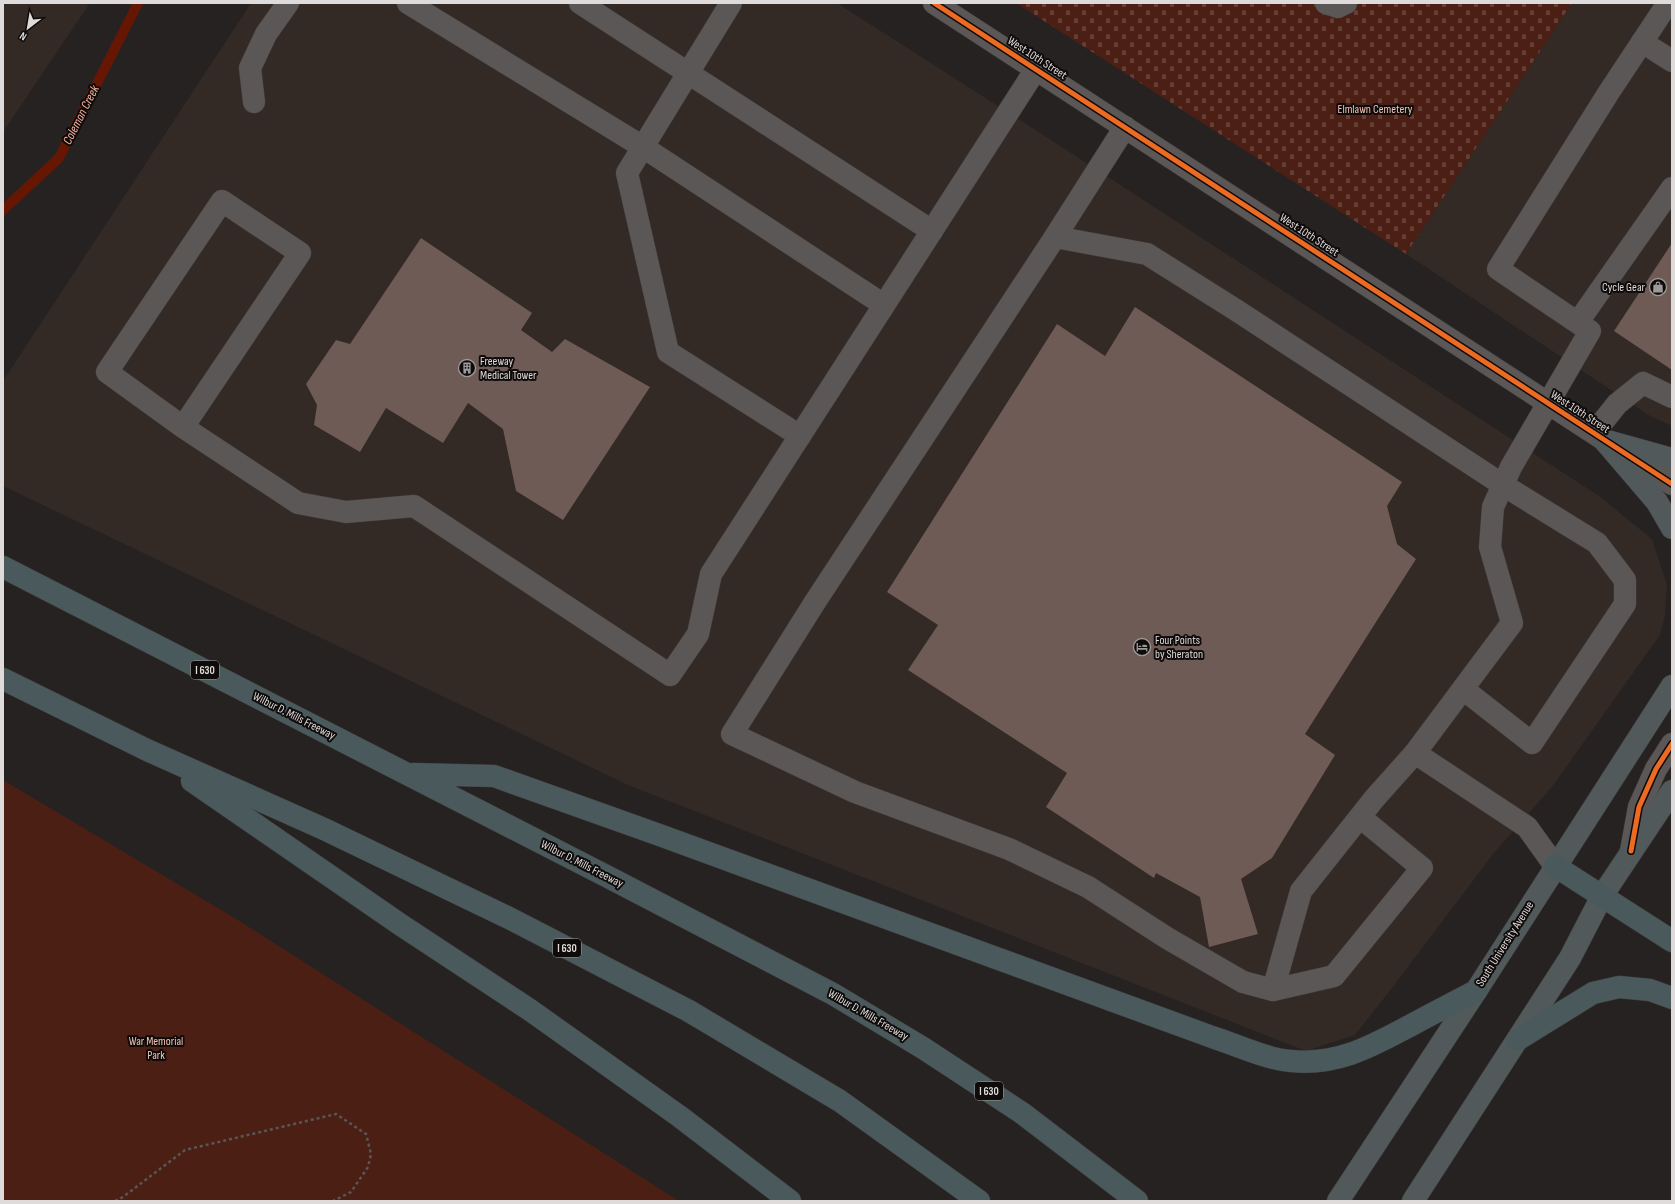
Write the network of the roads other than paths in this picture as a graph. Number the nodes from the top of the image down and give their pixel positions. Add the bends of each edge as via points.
1 (288, 3) edge
2 (408, 3) edge
3 (580, 3) edge
4 (731, 3) edge
5 (934, 3) edge
6 (1326, 3) edge
7 (1346, 3) edge
8 (1668, 3) edge
9 (1642, 42) junction
10 (1672, 60) edge
11 (1036, 69) junction
12 (689, 72) junction
13 (254, 102) dead end
14 (1125, 127) junction
15 (643, 147) junction
16 (1672, 188) edge
17 (932, 231) junction
18 (1055, 237) junction
19 (884, 305) junction
20 (1578, 322) junction
21 (1672, 398) edge
22 (1547, 403) junction
23 (183, 427) junction
24 (800, 436) junction
25 (1599, 437) junction
26 (1672, 459) edge
27 (1672, 484) edge
28 (1503, 485) junction
29 (1672, 528) edge
30 (3, 567) edge
31 (3, 679) edge
32 (1672, 686) edge
33 (1463, 689) junction
34 (1672, 744) edge
35 (147, 750) junction
36 (1415, 753) junction
37 (407, 774) junction
38 (1672, 791) edge
39 (1360, 817) junction
40 (1631, 851) junction
41 (1554, 866) junction
42 (1602, 896) junction
43 (1672, 941) edge
44 (1273, 990) junction
45 (1476, 991) junction
46 (1672, 998) edge
47 (1517, 1040) junction
48 (972, 1197) edge
49 (790, 1201) edge
50 (1137, 1201) edge
51 (1338, 1201) edge
52 (1413, 1201) edge

1 - 13 street via 266,34 250,68
2 - 15 street
3 - 12 street
4 - 12 street
5 - 11 street, West 10th Street
6 - 7 street via 1338,7
8 - 9 street
9 - 10 street
9 - 20 street via 1498,269
11 - 14 street, West 10th Street
11 - 17 street
12 - 15 street
12 - 17 street
14 - 18 street
14 - 22 street, West 10th Street
15 - 19 street
15 - 24 street via 627,173 668,352
16 - 20 street
17 - 19 street
18 - 28 street via 1147,254
18 - 44 street via 815,602 732,734 855,792 1009,849 1088,887 1167,938 1243,982
19 - 24 street
20 - 22 street via 1590,331
21 - 25 street via 1643,383 1617,404
22 - 25 street, West 10th Street
22 - 28 street
23 - 23 street via 107,372 222,201 300,253
23 - 24 street via 298,503 346,512 414,506 670,675 698,634 711,574
25 - 26 main road
25 - 27 street, West 10th Street
25 - 29 main road via 1657,502
28 - 33 street via 1493,507 1490,547 1512,623
28 - 33 street via 1598,543 1625,580 1625,604 1532,743
30 - 37 highway, Wilbur D. Mills Freeway / I 630
31 - 35 highway, I 630
32 - 41 main road, South University Avenue
33 - 36 street
34 - 40 street via 1638,807
35 - 48 highway, I 630 via 324,829 504,915 690,1011 840,1101
35 - 49 highway via 401,925 530,1010 679,1116
36 - 39 street
36 - 41 street via 1527,827
37 - 45 highway via 494,776 1274,1058 1307,1062 1340,1058 1376,1044
37 - 50 highway, Wilbur D. Mills Freeway / I 630 via 833,994 923,1048 1022,1113
38 - 40 main road
39 - 44 street via 1300,891
39 - 44 street via 1422,868 1334,976
40 - 42 main road
41 - 42 highway
41 - 45 main road, South University Avenue
42 - 43 highway
42 - 47 main road via 1570,958
45 - 51 main road, South University Avenue
46 - 47 highway via 1650,990 1619,987 1593,993
47 - 52 main road

